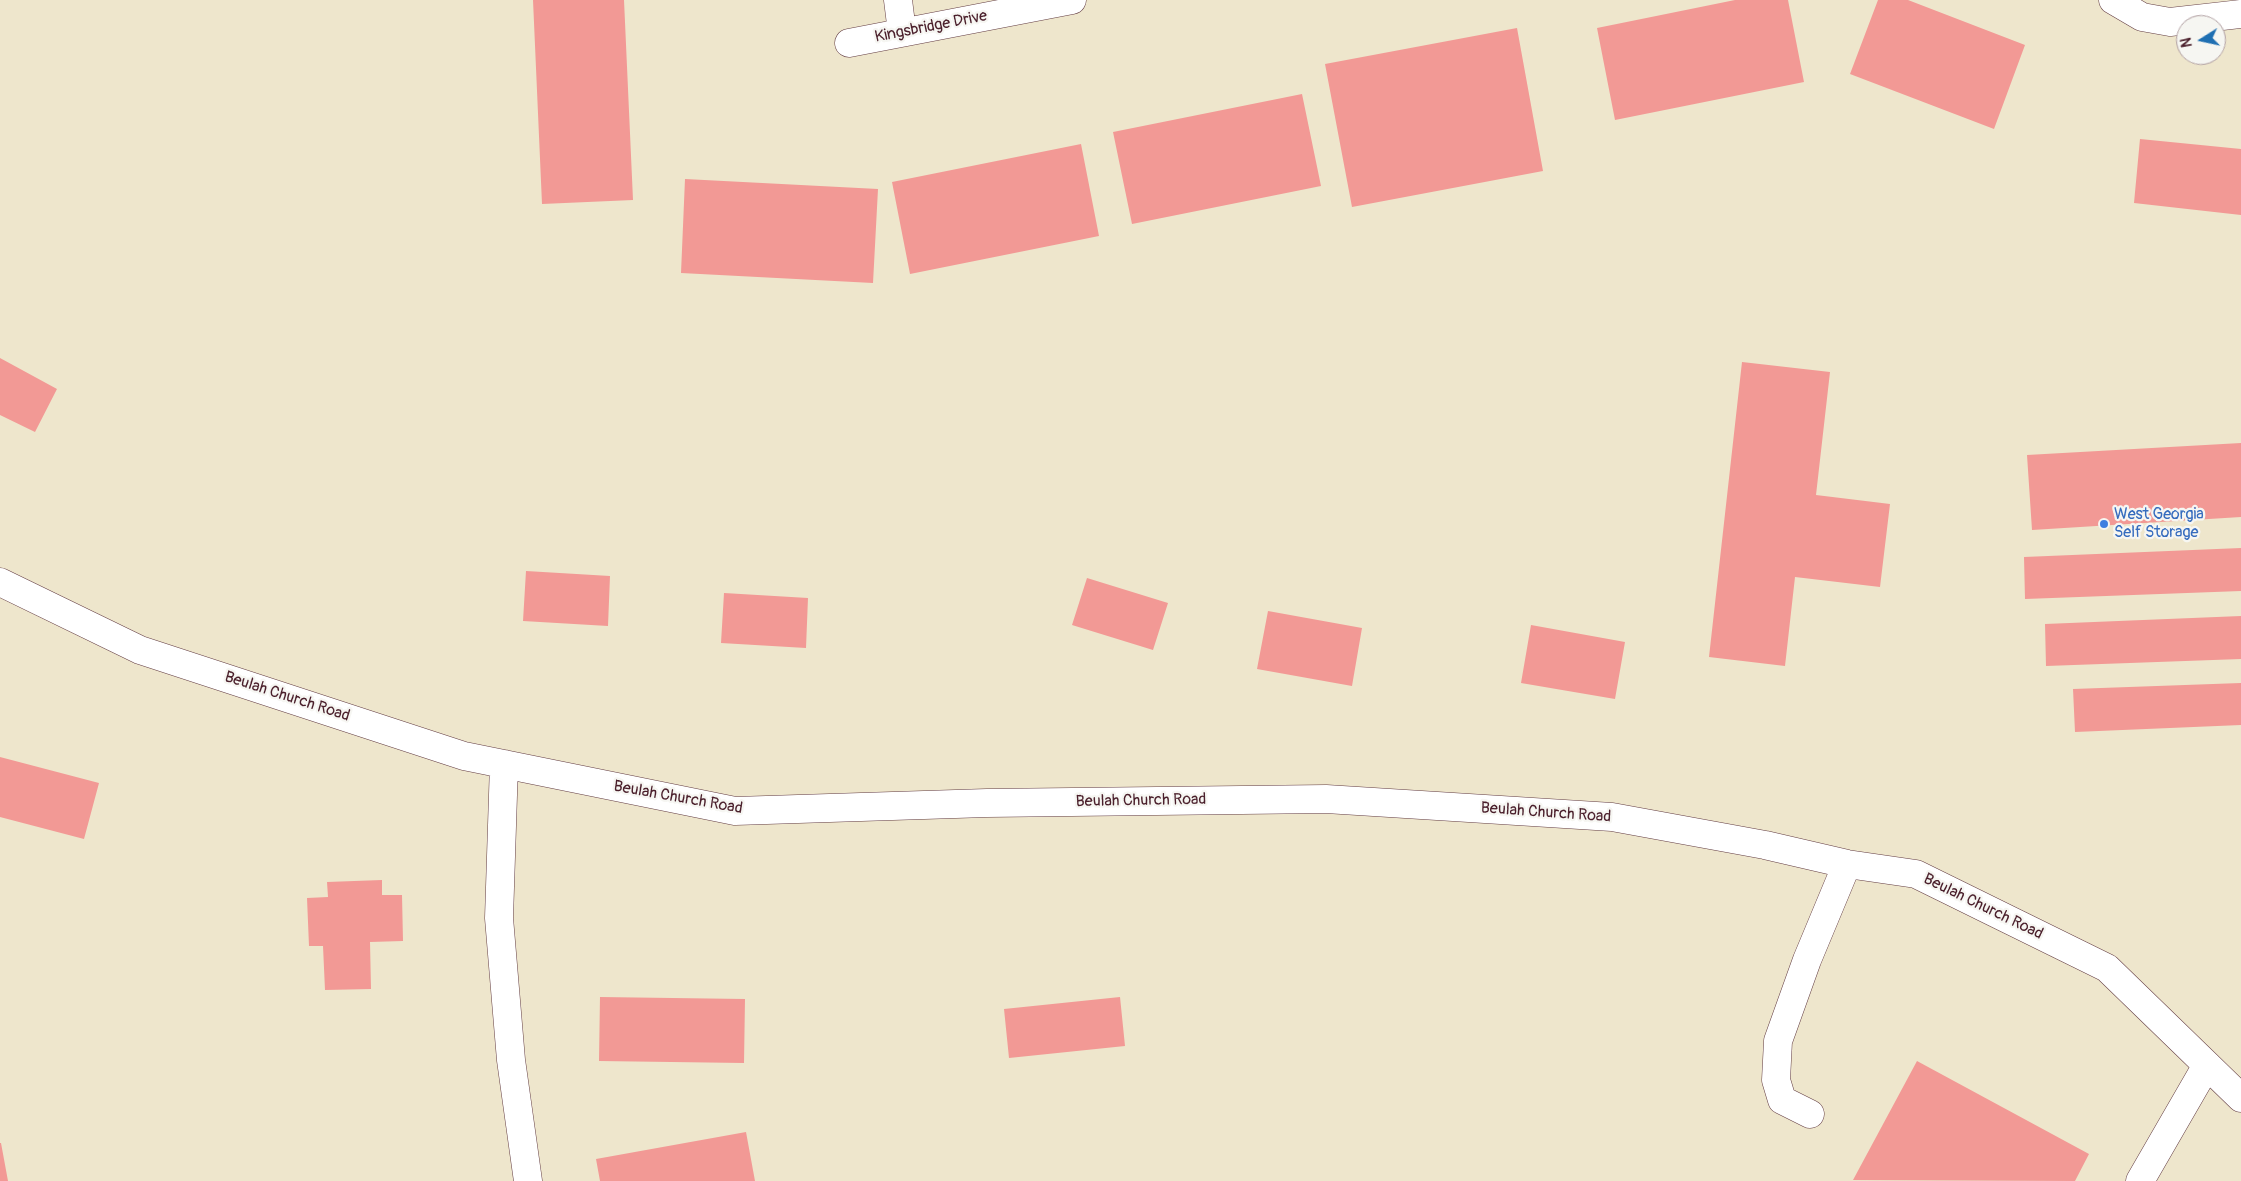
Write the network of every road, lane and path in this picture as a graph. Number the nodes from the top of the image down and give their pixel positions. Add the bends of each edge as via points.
1 (898, 0) edge
2 (1072, 0) edge
3 (2112, 0) edge
4 (2241, 14) edge
5 (902, 32) junction
6 (850, 43) dead end
7 (0, 582) edge
8 (504, 764) junction
9 (1847, 864) junction
10 (2207, 1065) junction
11 (2241, 1098) edge
12 (1810, 1114) dead end
13 (528, 1181) edge
14 (2140, 1181) edge

1 - 5 street
2 - 5 street, Kingsbridge Drive
3 - 4 street via 2142,18 2170,22
5 - 6 street, Kingsbridge Drive
7 - 8 street, Beulah Church Road via 140,650 464,756
8 - 9 street, Beulah Church Road via 735,811 987,803 1326,799 1612,817
8 - 13 street via 500,918 511,1060
9 - 10 street, Beulah Church Road via 1916,874 2107,968
9 - 12 street via 1778,1041 1776,1080 1782,1100
10 - 11 street, Beulah Church Road
10 - 14 street

